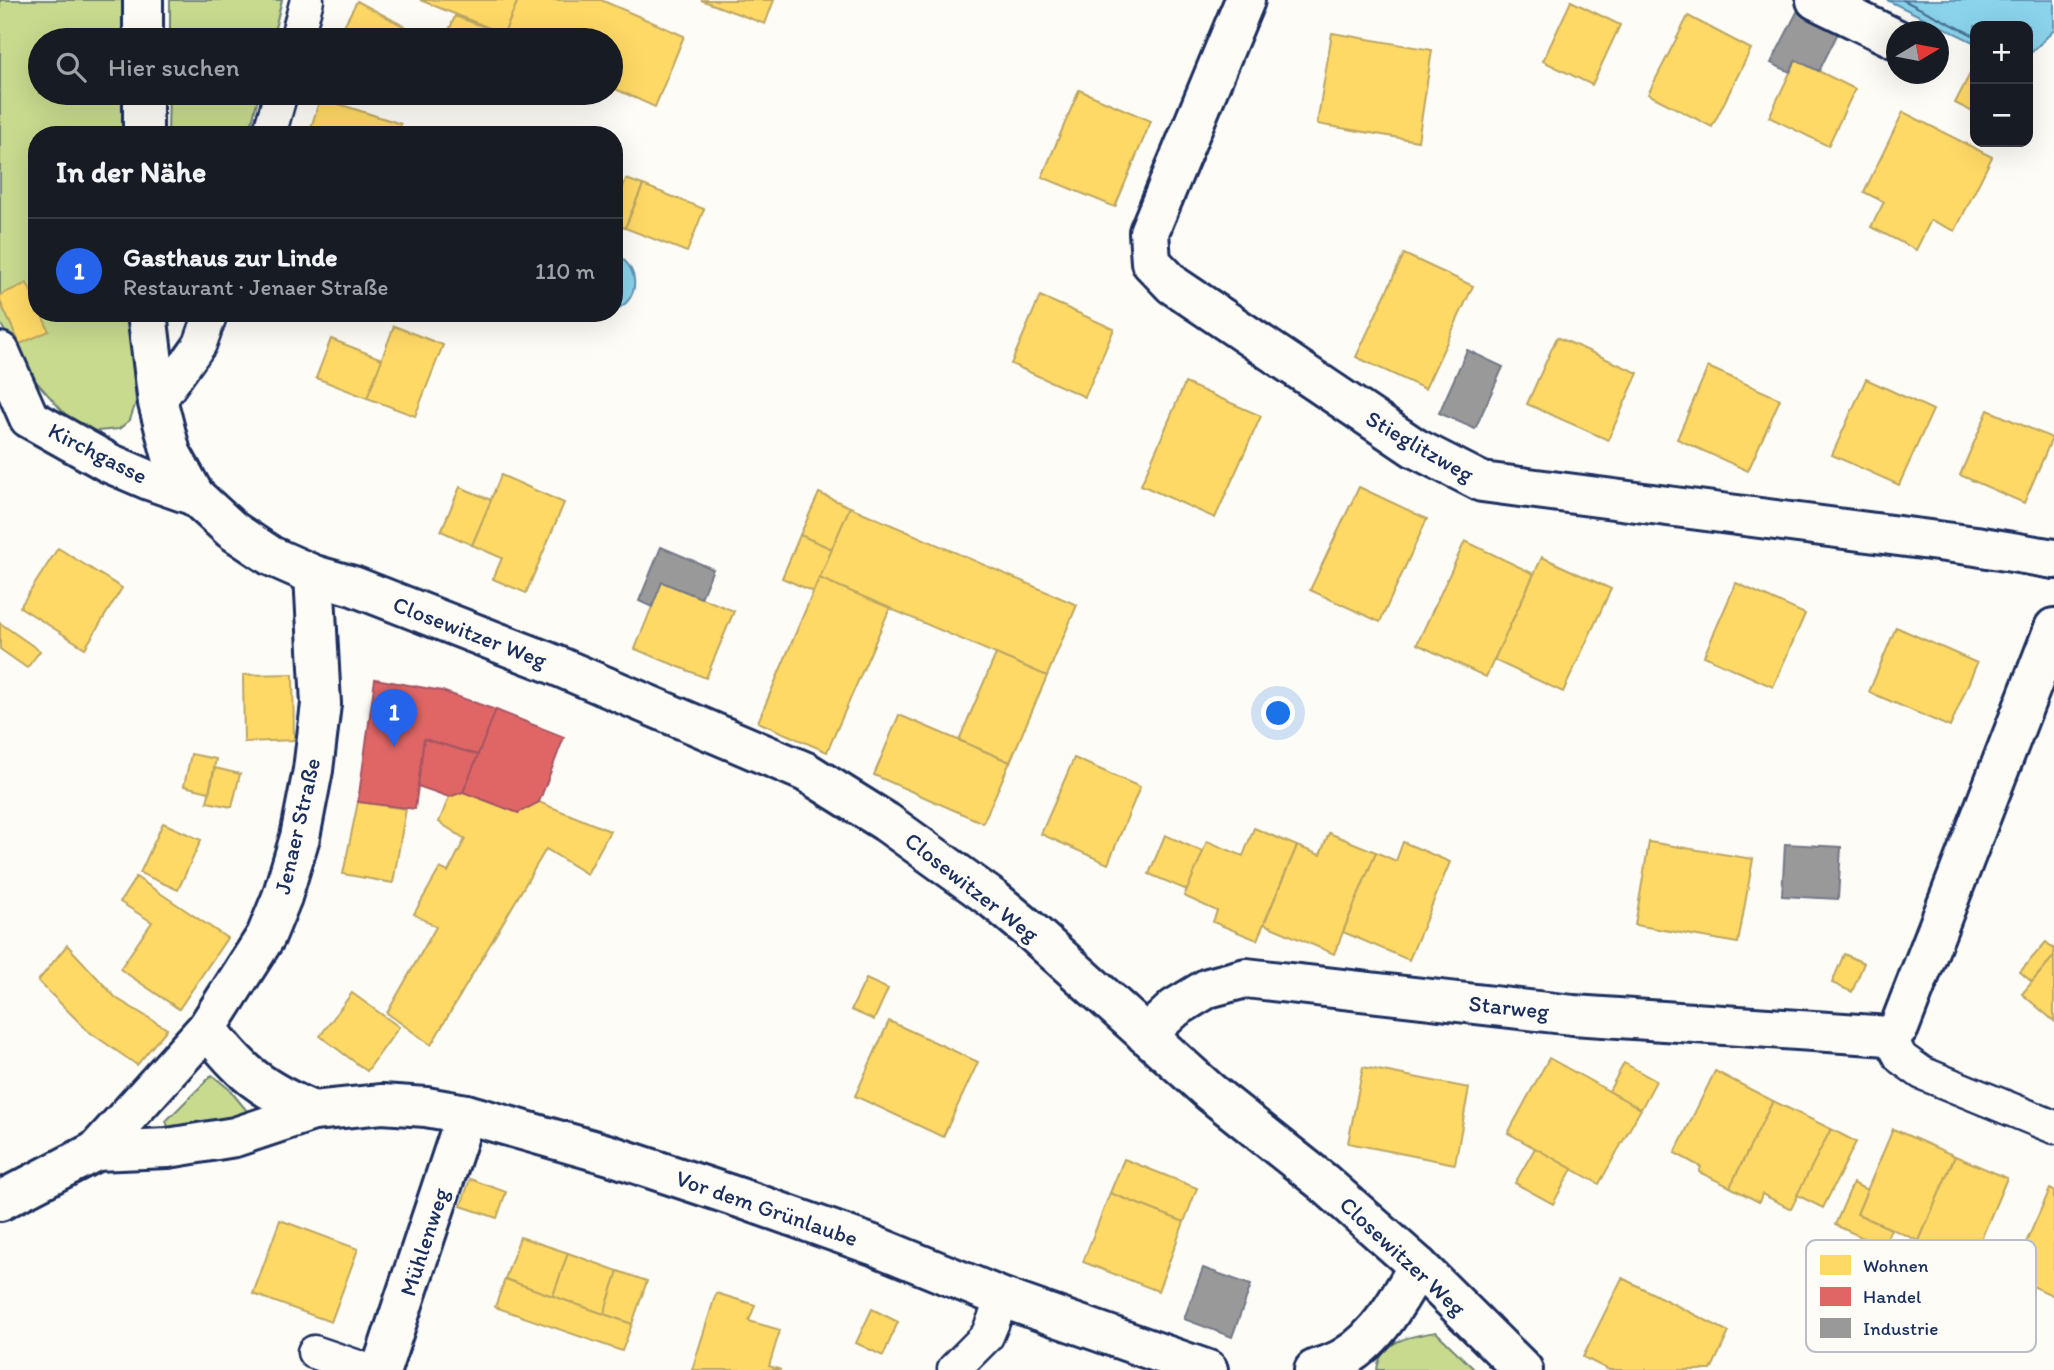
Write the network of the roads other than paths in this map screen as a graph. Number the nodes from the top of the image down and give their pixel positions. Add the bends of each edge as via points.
1 (143, 0) edge
2 (307, 0) edge
3 (1245, 0) edge
4 (1816, 0) edge
5 (143, 28) edge
6 (299, 28) edge
7 (1886, 34) edge
8 (143, 105) edge
9 (278, 105) edge
10 (143, 126) edge
11 (272, 126) edge
12 (148, 322) edge
13 (208, 322) edge
14 (0, 352) edge
15 (158, 403) junction
16 (15, 407) edge
17 (195, 496) junction
18 (2054, 559) edge
19 (314, 575) junction
20 (2054, 628) edge
21 (207, 1028) junction
22 (1146, 1035) junction
23 (1889, 1036) junction
24 (313, 1111) junction
25 (466, 1114) junction
26 (2054, 1127) edge
27 (96, 1151) junction
28 (0, 1201) edge
29 (1418, 1266) junction
30 (1003, 1298) junction
31 (314, 1352) dead end
32 (1337, 1366) edge
33 (954, 1369) edge
34 (367, 1370) edge
35 (382, 1370) edge
36 (1208, 1370) edge
37 (1523, 1370) edge

1 - 5 street
2 - 6 lane
3 - 18 street, Stieglitzweg via 1149,232 1151,262 1185,293 1415,448 1482,482
4 - 7 street
8 - 10 street
9 - 11 lane
12 - 15 street
13 - 15 lane via 200,344
14 - 16 street, Kirchgasse
15 - 17 street via 171,453
16 - 17 street, Kirchgasse via 109,463
17 - 19 street via 232,530
19 - 21 street, Jenaer Straße via 321,704 300,837 266,936
19 - 22 street, Closewitzer Weg via 548,662 806,772 886,822 993,899
20 - 23 street via 1899,1028
21 - 24 street, Vor dem Grünlaube via 253,1079
21 - 27 street, Jenaer Straße
22 - 23 street, Starweg via 1175,1008 1208,988 1246,978 1573,1015
22 - 29 street, Closewitzer Weg
23 - 26 lane via 1901,1058 1922,1073
24 - 25 street, Vor dem Grünlaube via 382,1104
24 - 27 street, Vor dem Grünlaube via 235,1137 168,1148
25 - 30 street, Vor dem Grünlaube via 740,1198
25 - 35 street, Mühlenweg
27 - 28 street, Jenaer Straße
29 - 32 street via 1368,1339
29 - 37 street, Closewitzer Weg
30 - 33 lane via 987,1336
30 - 36 street, Vor dem Grünlaube
31 - 34 lane

